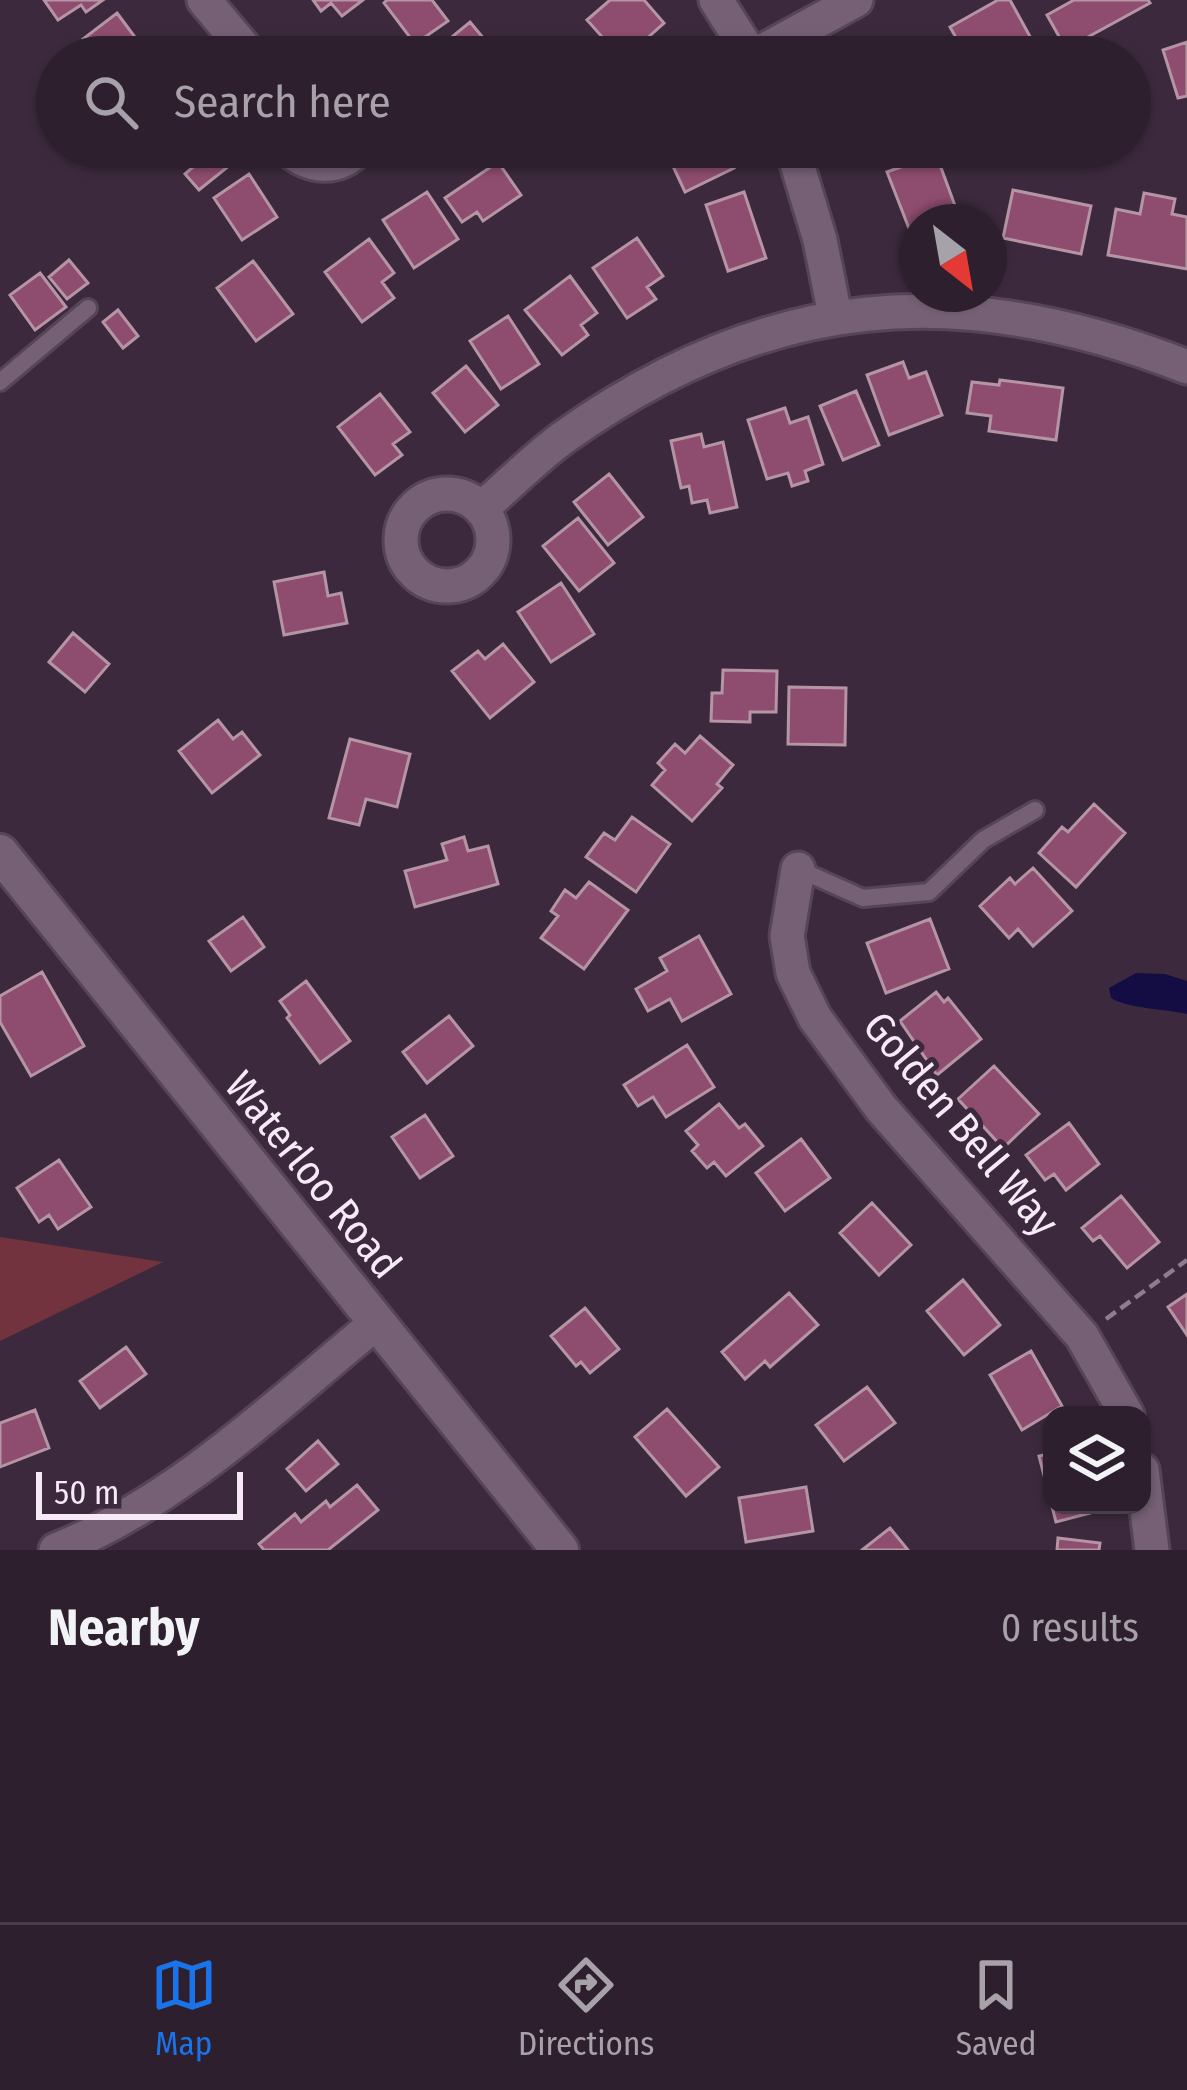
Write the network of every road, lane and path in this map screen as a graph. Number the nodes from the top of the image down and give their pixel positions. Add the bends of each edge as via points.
1 (204, 0) edge
2 (716, 0) edge
3 (856, 0) edge
4 (234, 36) edge
5 (739, 36) edge
6 (790, 36) edge
7 (798, 168) edge
8 (88, 308) dead end
9 (835, 315) junction
10 (1187, 368) edge
11 (0, 382) edge
12 (482, 509) dead end
13 (1035, 810) dead end
14 (0, 853) edge
15 (798, 869) joint
16 (1187, 1260) edge
17 (375, 1324) junction
18 (1082, 1336) junction
19 (1121, 1406) edge
20 (1148, 1514) edge
21 (56, 1550) edge
22 (560, 1550) edge
23 (1152, 1550) edge

1 - 4 street
2 - 5 street
3 - 6 street
7 - 9 street
8 - 11 lane
9 - 10 street via 922,309 1036,320
9 - 12 street via 710,353 650,382 560,440
13 - 15 lane via 983,840 929,892 863,898
14 - 17 main road, Waterloo Road
15 - 18 street, Golden Bell Way via 787,936 815,1018 881,1108
16 - 18 path
17 - 21 street via 165,1491
17 - 22 main road, Waterloo Road
18 - 19 street, Golden Bell Way
20 - 23 street

